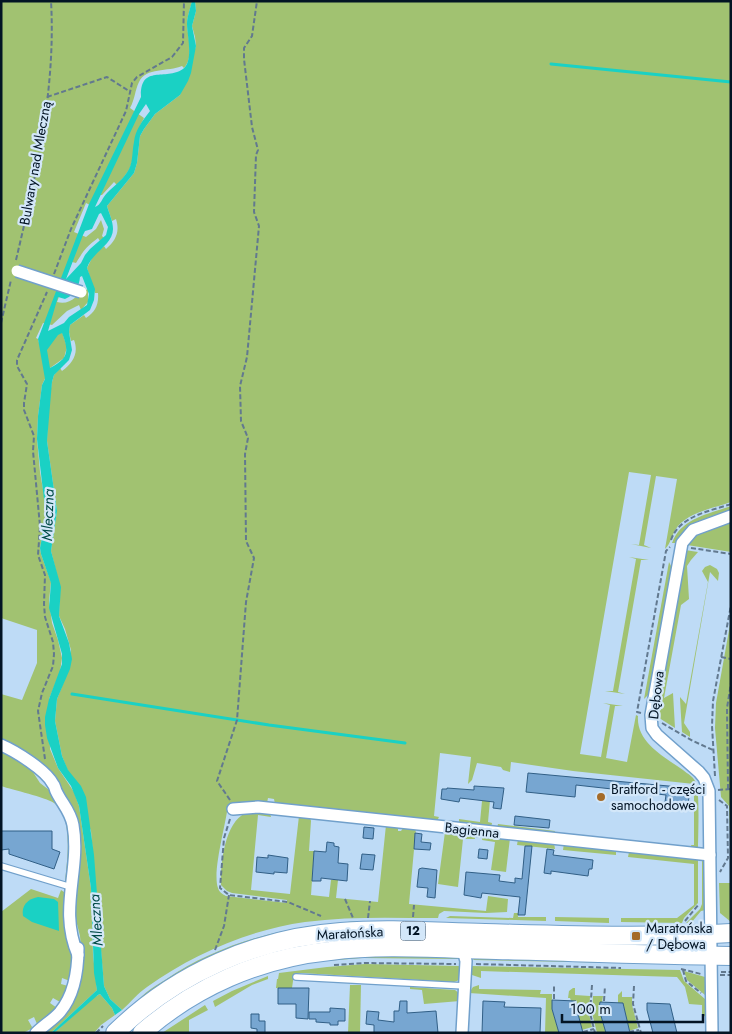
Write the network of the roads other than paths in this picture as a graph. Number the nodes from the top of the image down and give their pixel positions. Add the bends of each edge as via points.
1 (15, 271) road end
2 (81, 292) dead end
3 (731, 516) edge
4 (1, 745) edge
5 (30, 763) junction
6 (56, 791) junction
7 (233, 809) road end
8 (710, 855) junction
9 (1, 866) edge
10 (71, 886) junction
11 (731, 933) edge
12 (711, 934) junction
13 (712, 955) junction
14 (466, 956) junction
15 (731, 956) edge
16 (296, 977) dead end
17 (465, 986) junction
18 (144, 1030) edge
19 (117, 1031) edge
20 (35, 1032) edge
21 (462, 1033) edge
22 (712, 1033) edge

1 - 2 street, bridge
3 - 8 street, Dębowa via 693,530 682,543 651,715 652,728 657,735 699,772 708,786
4 - 5 street
5 - 6 street via 44,783
5 - 6 street via 48,777
6 - 10 street via 69,811 73,825
7 - 8 street, Bagienna via 258,807
8 - 12 street, Dębowa
9 - 10 lane
10 - 20 street via 69,927 78,955 76,974 66,1002 54,1018
11 - 12 main road, Maratońska / 12
12 - 13 street, Dębowa
12 - 19 main road, Maratońska / 12 via 620,936 378,931 318,934 265,945 229,958 173,986
13 - 14 main road, Maratońska / 12
13 - 15 main road, Maratońska / 12
13 - 22 street, Dębowa via 708,974
14 - 17 street
14 - 18 main road, Maratońska / 12 via 378,948 304,954 241,972 204,989
16 - 17 lane
17 - 21 street

